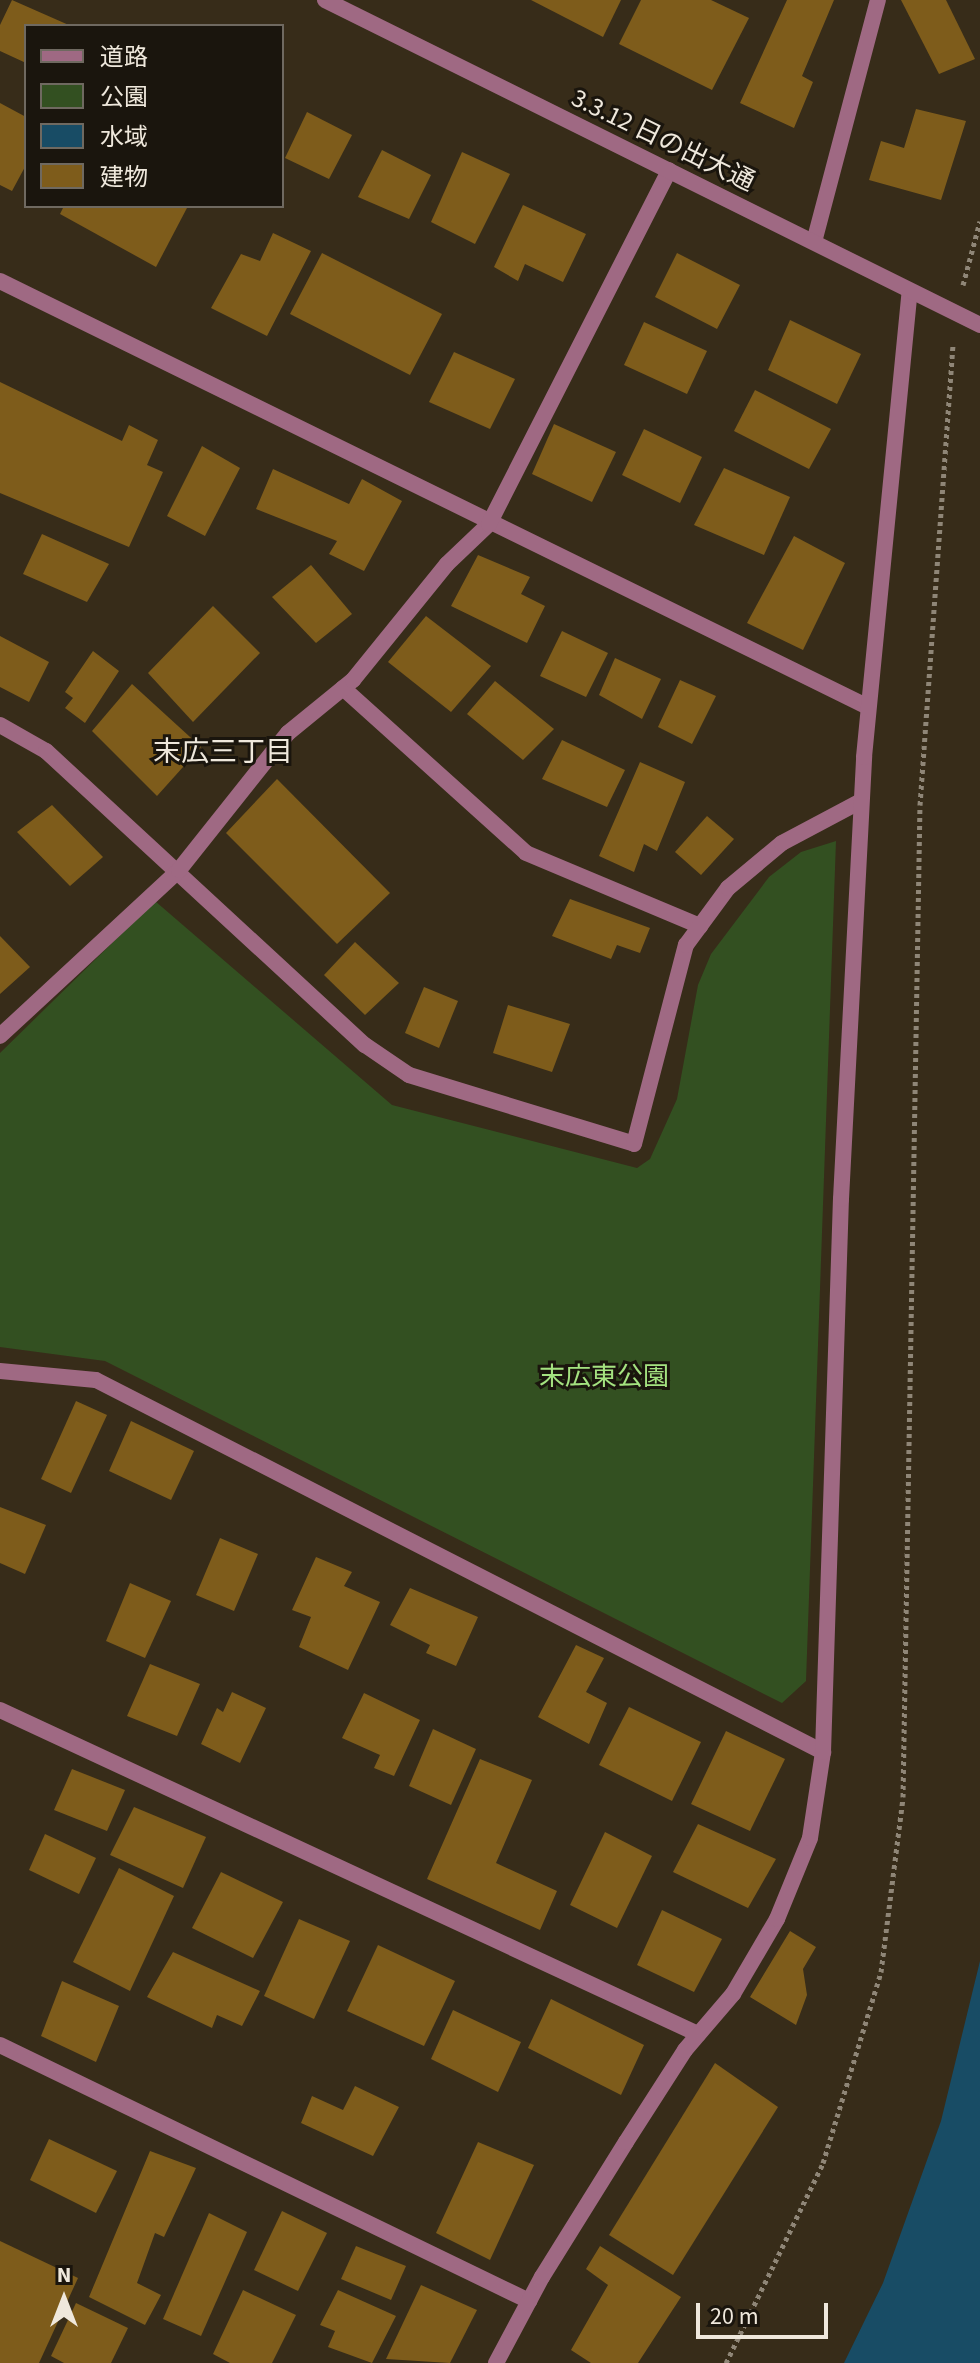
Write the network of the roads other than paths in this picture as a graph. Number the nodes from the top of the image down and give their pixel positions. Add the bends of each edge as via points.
1 (325, 0) edge
2 (878, 0) edge
3 (669, 170) junction
4 (814, 242) junction
5 (0, 281) edge
6 (910, 291) junction
7 (980, 325) edge
8 (489, 524) junction
9 (343, 688) junction
10 (868, 707) junction
11 (0, 725) edge
12 (861, 801) junction
13 (179, 870) junction
14 (700, 926) junction
15 (0, 1036) edge
16 (0, 1371) edge
17 (0, 1710) edge
18 (823, 1752) junction
19 (698, 2034) junction
20 (0, 2045) edge
21 (529, 2301) junction
22 (496, 2363) edge

1 - 3 street, 3.3.12 日の出大通
2 - 4 street
3 - 4 street, 3.3.12 日の出大通
3 - 8 street
4 - 6 street, 3.3.12 日の出大通
5 - 8 street
6 - 7 street, 3.3.12 日の出大通
6 - 10 street
8 - 9 street via 447,564
8 - 10 street
9 - 13 street via 288,733
9 - 14 street via 526,853
10 - 12 street
11 - 13 street via 46,751
12 - 14 street via 782,843 728,888
12 - 18 street via 841,1199
13 - 14 street via 353,1034 409,1075 634,1144 686,945
13 - 15 street
16 - 18 street via 96,1380
17 - 19 street
18 - 19 street via 810,1838 777,1919 733,1994
19 - 21 street
20 - 21 street
21 - 22 street

